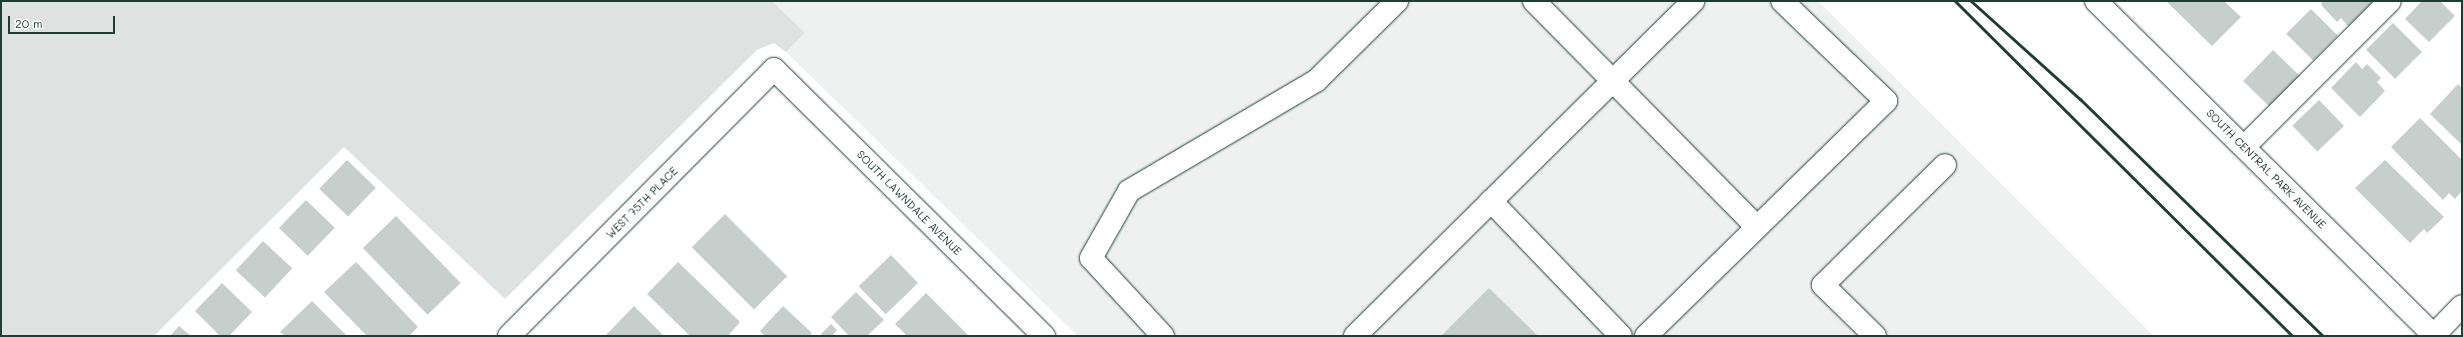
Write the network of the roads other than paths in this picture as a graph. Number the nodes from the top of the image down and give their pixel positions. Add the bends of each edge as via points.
1 (1397, 1) edge
2 (1534, 1) edge
3 (1693, 1) edge
4 (1782, 1) edge
5 (2096, 1) edge
6 (2390, 1) edge
7 (774, 69) joint
8 (1611, 82) junction
9 (2244, 147) junction
10 (1945, 165) dead end
11 (1491, 201) junction
12 (1757, 227) junction
13 (2462, 306) edge
14 (2434, 335) edge
15 (509, 336) edge
16 (1044, 336) edge
17 (1163, 336) edge
18 (1355, 336) edge
19 (1621, 336) edge
20 (1646, 336) edge
21 (1875, 336) edge

1 - 17 street via 1316,81 1129,191 1091,258
2 - 8 street
3 - 8 street
4 - 12 street via 1886,101
5 - 9 street, SOUTH CENTRAL PARK AVENUE
6 - 9 street
7 - 15 street, WEST 75TH PLACE
7 - 16 street, SOUTH LAWNDALE AVENUE
8 - 11 street
8 - 12 street
9 - 14 street, SOUTH CENTRAL PARK AVENUE
10 - 21 street via 1823,285
11 - 18 street
11 - 19 street
12 - 20 street
13 - 14 street

